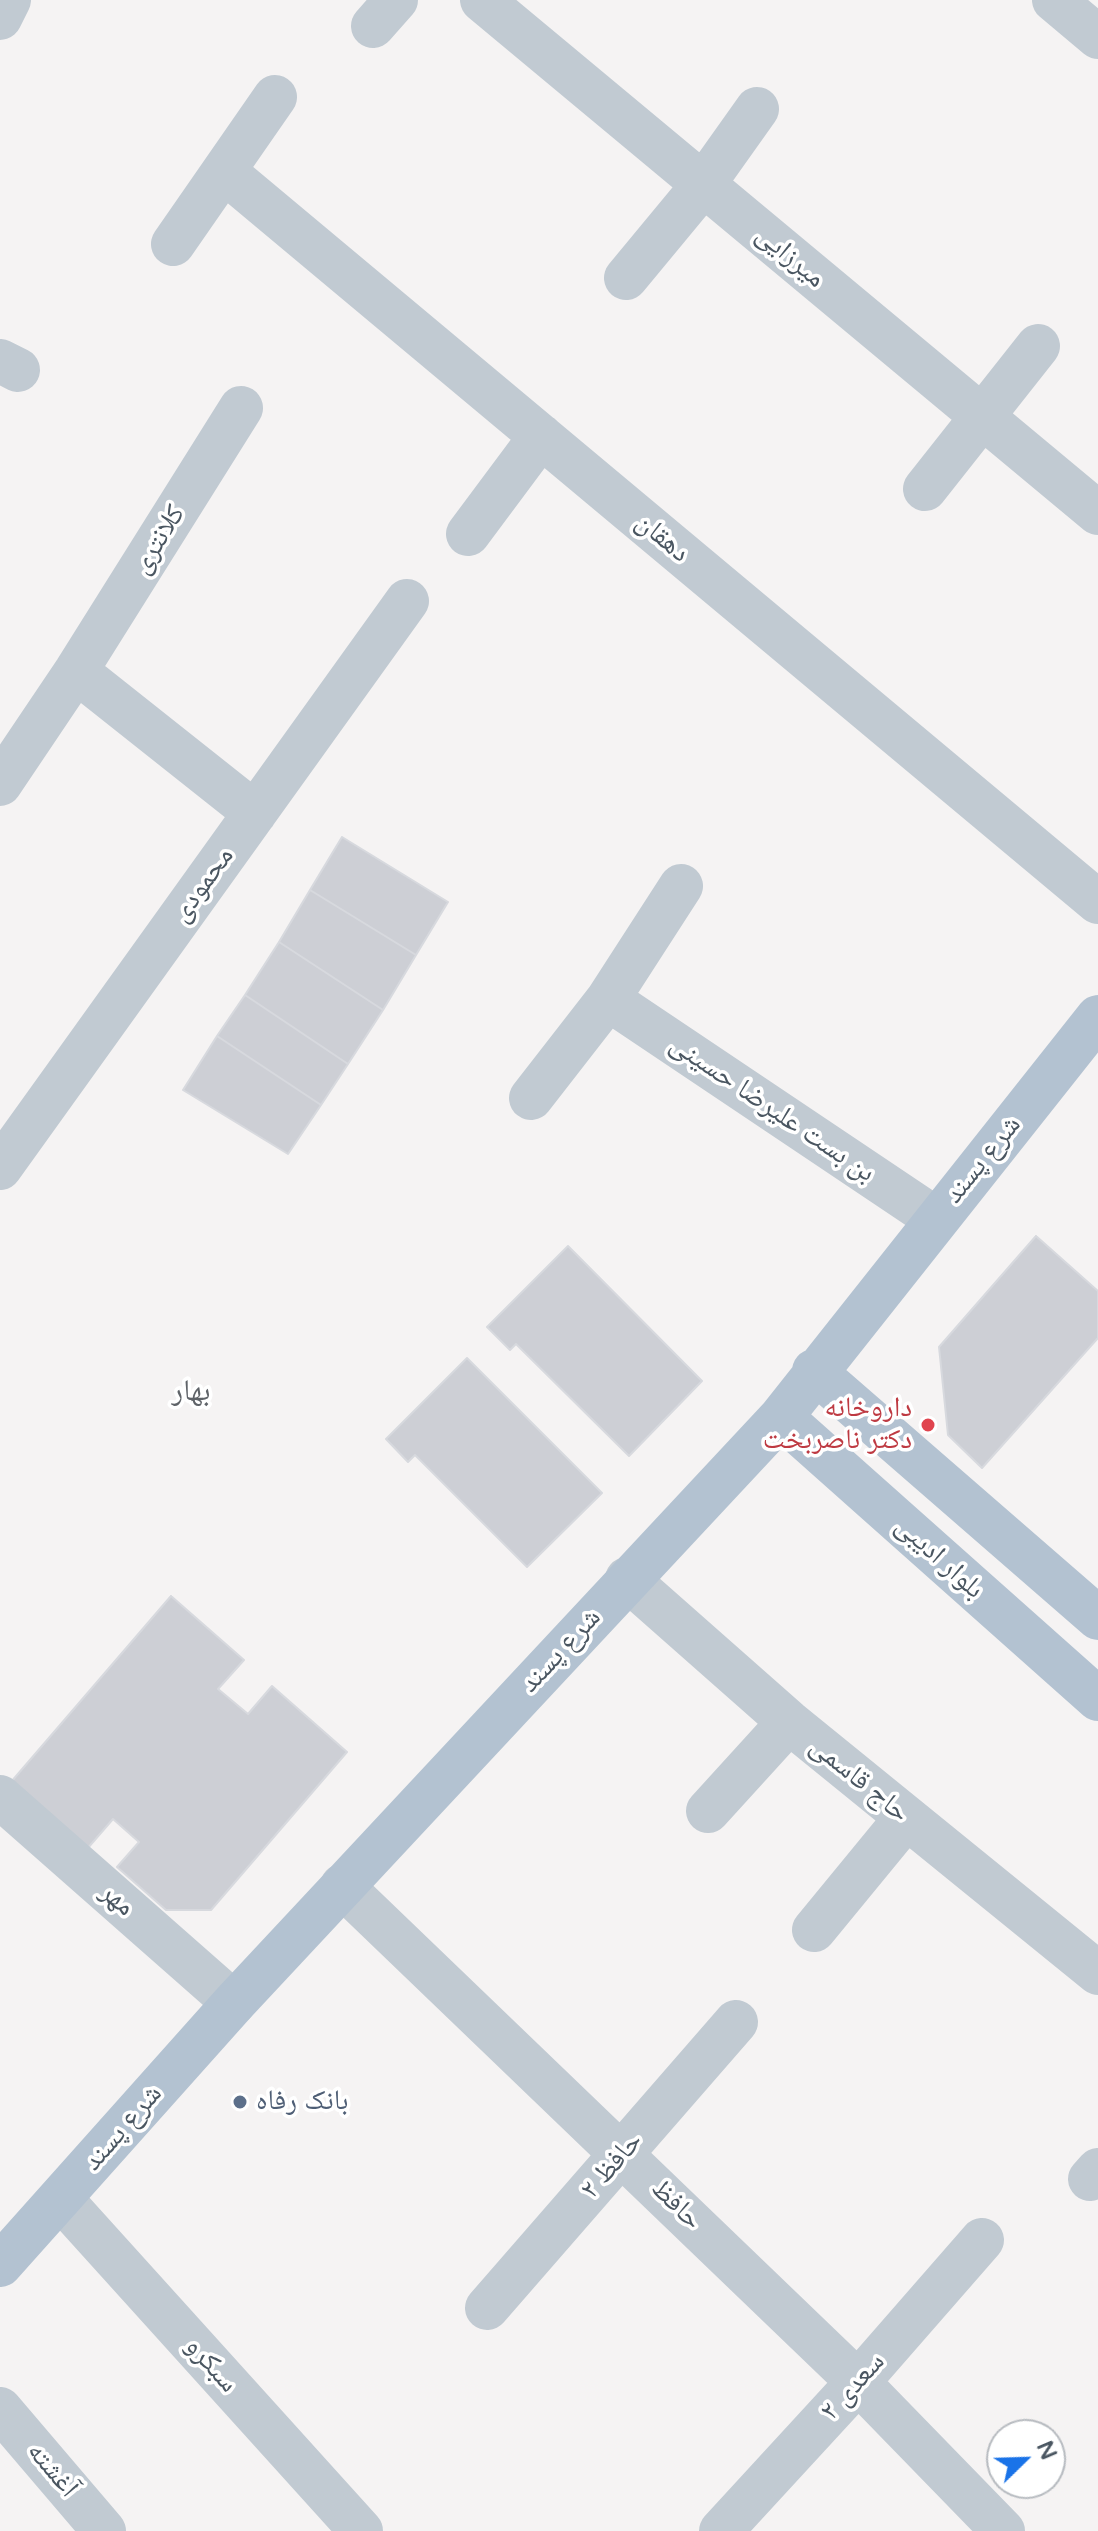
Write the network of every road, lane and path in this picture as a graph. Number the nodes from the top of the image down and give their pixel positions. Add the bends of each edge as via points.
1 (9, 0) edge
2 (482, 0) edge
3 (1054, 0) edge
4 (0, 18) edge
5 (1098, 37) edge
6 (275, 97) dead end
7 (757, 109) dead end
8 (226, 173) junction
9 (703, 185) junction
10 (173, 244) dead end
11 (626, 278) dead end
12 (1038, 346) dead end
13 (241, 408) dead end
14 (981, 416) junction
15 (541, 436) junction
16 (925, 489) dead end
17 (1098, 513) edge
18 (468, 534) dead end
19 (407, 601) dead end
20 (76, 671) junction
21 (0, 784) edge
22 (255, 813) junction
23 (681, 886) dead end
24 (1098, 902) edge
25 (608, 999) junction
26 (1098, 1017) edge
27 (531, 1098) dead end
28 (5, 1150) edge
29 (936, 1219) junction
30 (814, 1371) junction
31 (781, 1417) junction
32 (627, 1579) junction
33 (1098, 1618) edge
34 (1098, 1699) edge
35 (789, 1722) junction
36 (0, 1797) edge
37 (708, 1811) dead end
38 (906, 1818) junction
39 (342, 1886) junction
40 (814, 1930) dead end
41 (1098, 1973) edge
42 (234, 2003) junction
43 (736, 2022) dead end
44 (623, 2154) junction
45 (61, 2199) junction
46 (982, 2240) dead end
47 (5, 2250) edge
48 (487, 2308) dead end
49 (858, 2382) junction
50 (0, 2409) edge
51 (104, 2531) edge
52 (361, 2531) edge
53 (721, 2531) edge
54 (1003, 2531) edge

1 - 4 street
2 - 9 street, میرزایی
3 - 5 street
6 - 8 street
7 - 9 street
8 - 10 street
8 - 15 street, دهقان
9 - 11 street
9 - 14 street, میرزایی
12 - 14 street
13 - 20 street, کلانتری
14 - 16 street
14 - 17 street, میرزایی
15 - 18 street
15 - 24 street, دهقان
19 - 22 street, محمودی
20 - 21 street, کلانتری
20 - 22 street
22 - 28 street, محمودی
23 - 25 street
25 - 27 street
25 - 29 street, بن بست علیرضا حسینی
26 - 29 main road, شرع پسند
29 - 30 main road, شرع پسند
30 - 31 main road, شرع پسند
30 - 33 main road, بلوار ادیبی
31 - 32 main road, شرع پسند
31 - 34 main road, بلوار ادیبی
32 - 35 street, حاج قاسمی
32 - 39 main road, شرع پسند
35 - 37 street
35 - 38 street, حاج قاسمی
36 - 42 street, مهر
38 - 40 street
38 - 41 street, حاج قاسمی
39 - 42 main road, شرع پسند
39 - 44 street, حافظ
42 - 45 main road, شرع پسند
43 - 44 street, ۲ حافظ
44 - 48 street, ۲ حافظ
44 - 49 street, حافظ
45 - 47 main road, شرع پسند
45 - 52 street, سبکرو
46 - 49 street, ۲ سعدی
49 - 53 street, ۲ سعدی
49 - 54 street, حافظ
50 - 51 street, آغشته

